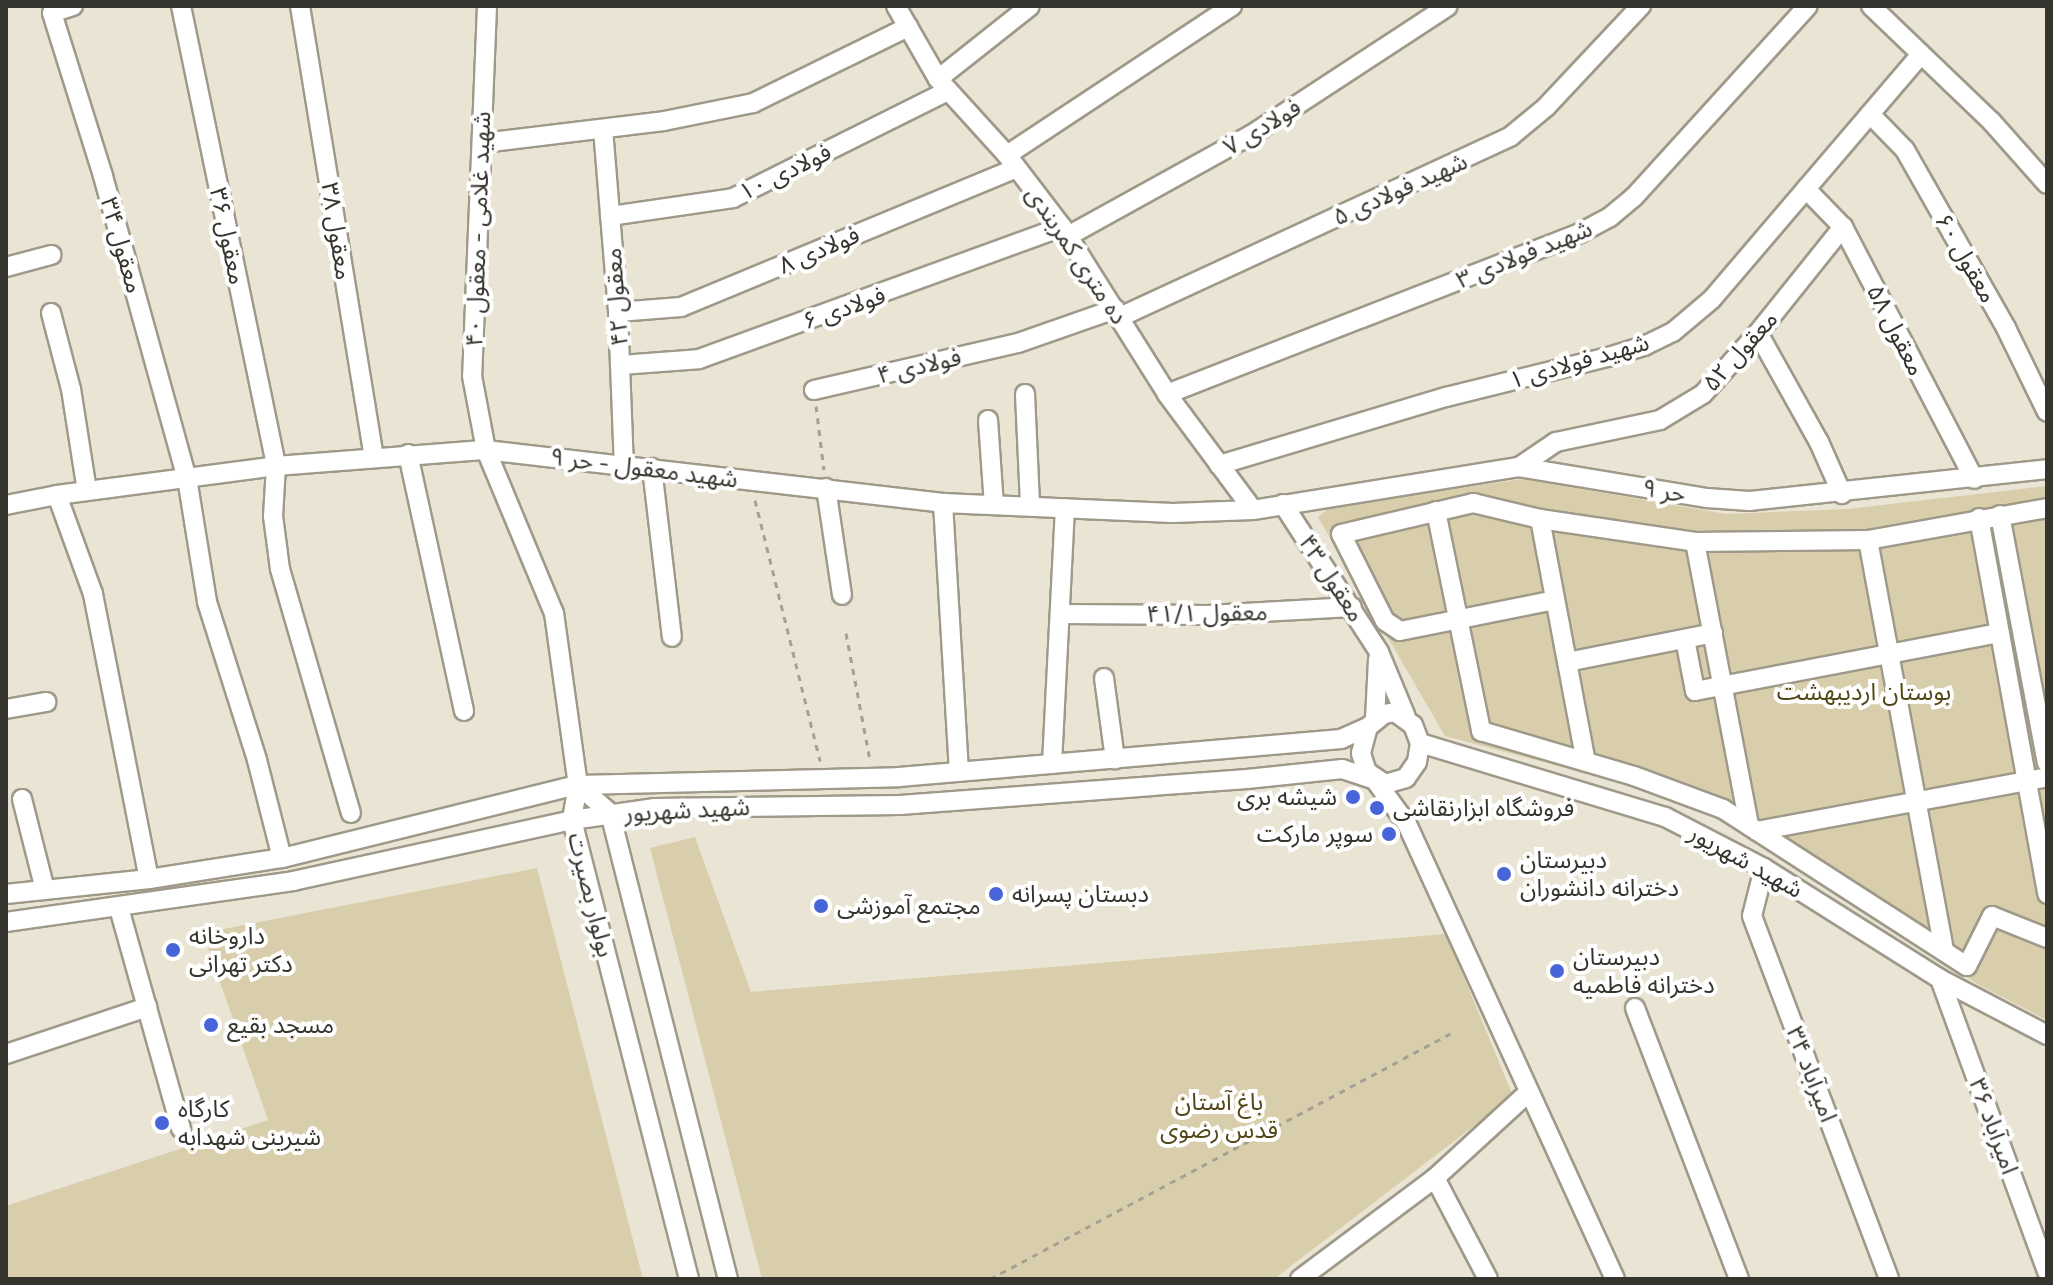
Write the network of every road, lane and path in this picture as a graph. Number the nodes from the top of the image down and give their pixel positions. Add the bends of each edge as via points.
1 (73, 6) edge
2 (181, 6) edge
3 (300, 6) edge
4 (487, 6) edge
5 (896, 6) edge
6 (1030, 6) edge
7 (1232, 6) edge
8 (1448, 6) edge
9 (1641, 6) edge
10 (1808, 6) edge
11 (1871, 6) edge
12 (908, 27) junction
13 (1921, 54) junction
14 (943, 85) junction
15 (1870, 114) junction
16 (603, 129) junction
17 (483, 143) junction
18 (1011, 162) junction
19 (2047, 184) edge
20 (1806, 189) junction
21 (610, 216) junction
22 (1843, 227) junction
23 (1065, 231) junction
24 (6, 247) edge
25 (51, 255) dead end
26 (10, 266) edge
27 (618, 312) junction
28 (51, 313) dead end
29 (1118, 313) junction
30 (1758, 333) junction
31 (620, 365) junction
32 (814, 390) joint
33 (1025, 394) dead end
34 (1167, 394) junction
35 (2047, 412) edge
36 (988, 420) dead end
37 (486, 450) junction
38 (408, 454) junction
39 (374, 456) junction
40 (624, 465) junction
41 (1219, 465) junction
42 (276, 466) junction
43 (1519, 467) junction
44 (652, 468) junction
45 (2047, 469) edge
46 (187, 478) junction
47 (1974, 479) junction
48 (750, 481) junction
49 (826, 488) junction
50 (87, 491) junction
51 (1842, 494) junction
52 (57, 495) junction
53 (943, 503) junction
54 (1283, 504) junction
55 (6, 505) edge
56 (994, 505) junction
57 (1030, 506) junction
58 (1065, 508) junction
59 (2047, 508) edge
60 (1253, 510) junction
61 (1436, 511) junction
62 (2000, 515) junction
63 (1979, 518) junction
64 (1540, 519) junction
65 (1868, 540) junction
66 (1695, 542) junction
67 (842, 595) dead end
68 (1555, 600) junction
69 (1352, 607) junction
70 (1062, 614) junction
71 (1458, 619) junction
72 (846, 633) dead end
73 (1713, 633) junction
74 (2000, 633) junction
75 (672, 637) dead end
76 (1685, 639) junction
77 (1379, 652) junction
78 (1889, 654) junction
79 (1567, 662) junction
80 (1104, 678) dead end
81 (1723, 686) junction
82 (46, 702) dead end
83 (6, 709) edge
84 (464, 711) dead end
85 (1406, 717) junction
86 (1372, 723) junction
87 (1420, 743) junction
88 (1115, 759) junction
89 (1586, 762) junction
90 (2047, 763) edge
91 (1052, 764) junction
92 (959, 772) junction
93 (873, 777) junction
94 (2047, 777) edge
95 (824, 778) junction
96 (1406, 778) junction
97 (1375, 780) junction
98 (2027, 781) junction
99 (578, 785) junction
100 (22, 799) dead end
101 (1917, 802) junction
102 (351, 813) dead end
103 (610, 813) junction
104 (572, 820) junction
105 (1407, 824) junction
106 (1753, 829) junction
107 (282, 858) junction
108 (1764, 868) junction
109 (149, 879) junction
110 (45, 890) junction
111 (6, 894) edge
112 (2047, 894) edge
113 (119, 908) junction
114 (6, 922) edge
115 (2047, 938) edge
116 (1944, 951) junction
117 (1940, 979) junction
118 (147, 1007) junction
119 (1635, 1008) dead end
120 (1455, 1031) dead end
121 (2047, 1035) edge
122 (6, 1054) edge
123 (1529, 1092) junction
124 (181, 1128) dead end
125 (1435, 1178) junction
126 (2047, 1272) edge
127 (689, 1279) edge
128 (728, 1279) edge
129 (990, 1279) edge
130 (1300, 1279) edge
131 (1488, 1279) edge
132 (1615, 1279) edge
133 (1739, 1279) edge
134 (1889, 1279) edge

1 - 46 street, معقول ۳۴ via 52,13
2 - 42 street, معقول ۳۶
3 - 39 street, معقول ۳۸
4 - 17 street, شهید غلامی - معقول ۴۰
5 - 12 street, ده متری کمربندی
6 - 14 street, فولادی ۱۰
7 - 18 street, فولادی ۸
8 - 23 street, فولادی ۷ via 1251,135
9 - 29 street, شهید فولادی ۵ via 1546,107 1511,136
10 - 34 street, شهید فولادی ۳ via 1610,217
11 - 13 street
12 - 14 street, ده متری کمربندی
12 - 16 street via 753,103
13 - 15 street, شهید فولادی ۱
13 - 19 street
14 - 18 street, ده متری کمربندی
14 - 21 street, فولادی ۱۰ via 733,198
15 - 20 street, شهید فولادی ۱
15 - 35 street, معقول ۶۰ via 1905,150
16 - 17 street
16 - 21 street, معقول ۴۲
17 - 37 street, شهید غلامی - معقول ۴۰ via 472,376
18 - 23 street, ده متری کمربندی
18 - 27 street, فولادی ۸ via 681,307
20 - 22 street, معقول ۵۸
20 - 41 street, شهید فولادی ۱ via 1712,299 1673,332 1644,346 1446,397
21 - 27 street, معقول ۴۲
22 - 30 street, معقول ۵۲
22 - 47 street, معقول ۵۸
23 - 29 street, ده متری کمربندی
23 - 31 street, فولادی ۶ via 699,359
24 - 26 street
25 - 26 street
27 - 31 street, معقول ۴۲
28 - 50 street via 71,389
29 - 32 street, فولادی ۴ via 1018,343
29 - 34 street, ده متری کمربندی
30 - 43 street, معقول ۵۲ via 1703,394 1660,420 1556,442
30 - 51 street
31 - 40 street, معقول ۴۲
32 - 49 path
33 - 57 street
34 - 41 street, ده متری کمربندی
36 - 56 street
37 - 38 street, شهید معقول - حر ۹
37 - 40 street, شهید معقول - حر ۹
37 - 99 street, شهید غلامی - معقول ۴۰ via 554,613
38 - 39 street, شهید معقول - حر ۹
38 - 84 street
39 - 42 street, شهید معقول - حر ۹
40 - 44 street, شهید معقول - حر ۹
41 - 60 street, ده متری کمربندی
42 - 46 street, شهید معقول - حر ۹
42 - 102 street, معقول ۳۶ via 273,516 280,569
43 - 51 street, حر ۹ via 1721,499
43 - 54 street, حر ۹
44 - 48 street, شهید معقول - حر ۹
44 - 75 street
45 - 47 street, حر ۹
46 - 50 street, شهید معقول - حر ۹
46 - 107 street, معقول ۳۴ via 207,602
47 - 51 street, حر ۹
48 - 49 street, شهید معقول - حر ۹
48 - 95 path
49 - 53 street, شهید معقول - حر ۹
49 - 67 street
50 - 52 street, شهید معقول - حر ۹
52 - 55 street, شهید معقول - حر ۹
52 - 109 street via 93,594
53 - 56 street, شهید معقول - حر ۹
53 - 92 street
54 - 60 street, شهید معقول - حر ۹
54 - 69 street, معقول ۴۳
56 - 57 street, شهید معقول - حر ۹
57 - 58 street, شهید معقول - حر ۹
58 - 60 street, شهید معقول - حر ۹
58 - 70 street
59 - 62 street
61 - 64 street via 1473,503
61 - 71 street
61 - 71 street via 1341,534 1385,621 1400,631
62 - 63 street
62 - 90 street
63 - 65 street
63 - 74 street
64 - 66 street
64 - 68 street
65 - 66 street
65 - 78 street
66 - 73 street
68 - 71 street
68 - 79 street
69 - 70 street, معقول ۴۱/۱ via 1208,615
69 - 77 street, معقول ۴۳
70 - 91 street
71 - 89 street via 1481,731
72 - 93 path
73 - 76 street
73 - 81 street
74 - 78 street
74 - 98 street
76 - 79 street
76 - 81 street via 1695,691
77 - 85 street, معقول ۴۳
77 - 86 street
78 - 81 street
78 - 101 street
79 - 89 street
80 - 88 street
81 - 106 street
82 - 83 street
85 - 86 street via 1395,712
85 - 87 street
86 - 88 street, شهید شهریور via 1341,739
86 - 97 street via 1361,753
87 - 96 street via 1417,762
87 - 108 street, شهید شهریور via 1665,817
88 - 91 street, شهید شهریور
89 - 106 street via 1723,809
91 - 92 street, شهید شهریور
92 - 93 street, شهید شهریور
93 - 95 street, شهید شهریور
94 - 98 street
95 - 99 street, شهید شهریور
96 - 97 street via 1385,784
96 - 105 street
97 - 103 street, شهید شهریور via 1342,769 900,805
97 - 105 street
98 - 101 street
98 - 112 street
99 - 103 street, بولوار بصیرت
99 - 104 street, بولوار بصیرت
99 - 107 street, شهید شهریور
100 - 110 street
101 - 106 street
101 - 116 street
103 - 104 street, شهید شهریور
103 - 128 street, بولوار بصیرت
104 - 113 street, شهید شهریور via 293,881
104 - 127 street, بولوار بصیرت
105 - 123 street
106 - 116 street
107 - 109 street, شهید شهریور
108 - 117 street, شهید شهریور
108 - 134 street, امیرآباد ۳۴ via 1752,916
109 - 110 street, شهید شهریور
110 - 111 street, شهید شهریور
113 - 114 street, شهید شهریور
113 - 118 street
115 - 116 street via 1992,916 1967,966
117 - 121 street, شهید شهریور
117 - 126 street, امیرآباد ۳۶
118 - 122 street
118 - 124 street
119 - 133 street
120 - 129 path
123 - 125 street
123 - 132 street
125 - 130 street
125 - 131 street

